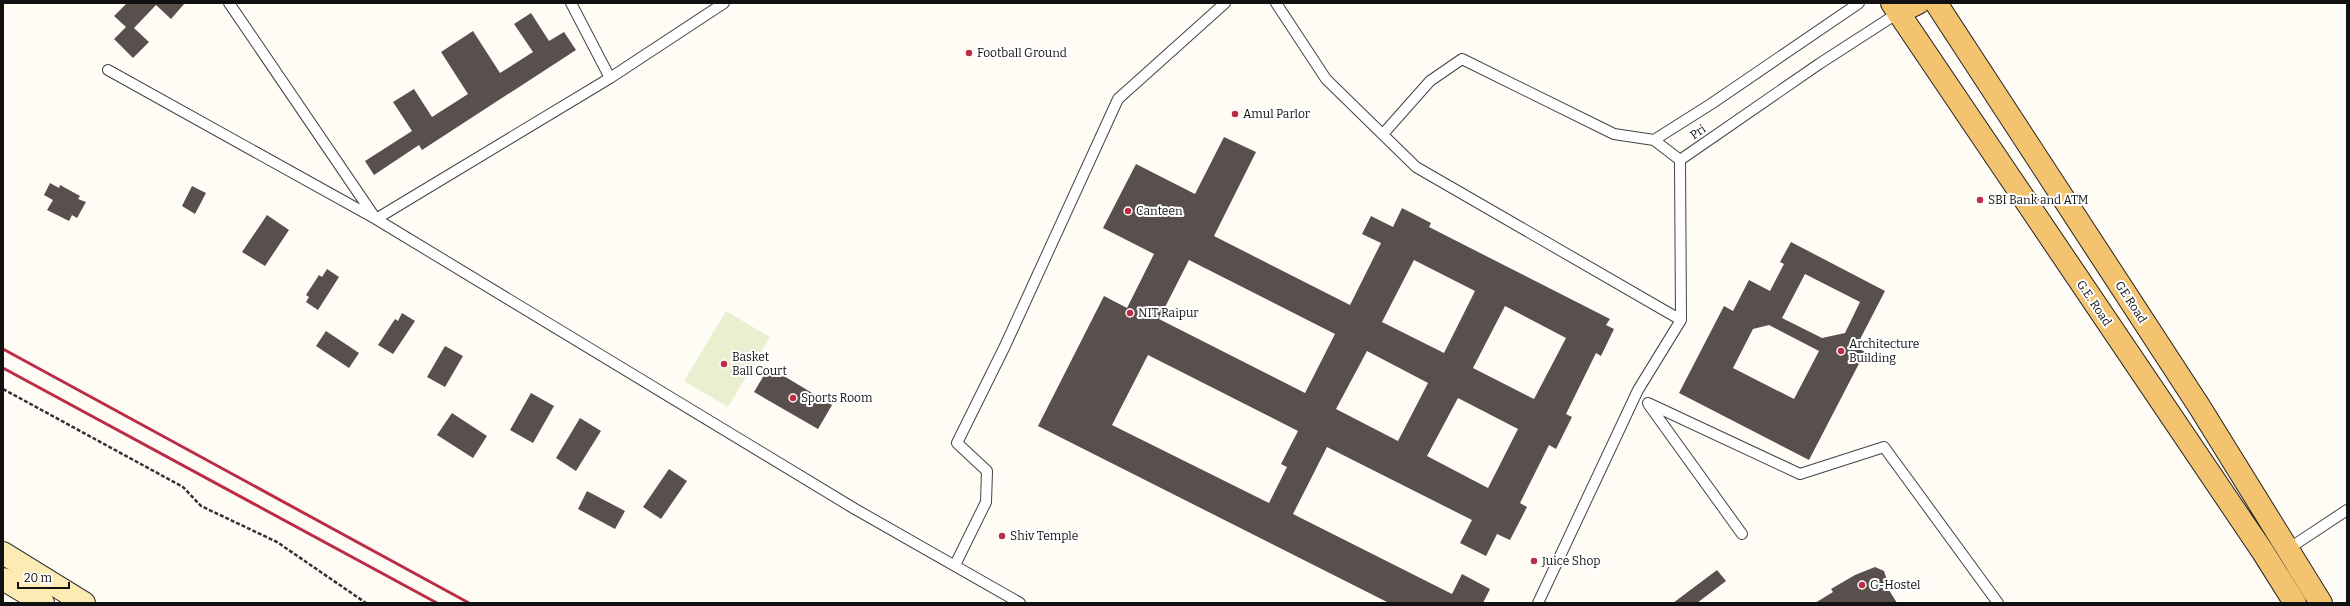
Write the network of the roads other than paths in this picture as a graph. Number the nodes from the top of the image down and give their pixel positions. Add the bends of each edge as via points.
1 (230, 3) edge
2 (571, 3) edge
3 (724, 3) edge
4 (1225, 3) edge
5 (1276, 3) edge
6 (1859, 3) edge
7 (1918, 3) edge
8 (1936, 3) edge
9 (1895, 8) edge
10 (108, 70) dead end
11 (610, 78) junction
12 (1383, 134) junction
13 (1654, 140) junction
14 (1680, 160) junction
15 (376, 219) junction
16 (1681, 320) junction
17 (1638, 390) junction
18 (1648, 403) junction
19 (2347, 510) edge
20 (1742, 534) dead end
21 (2288, 549) junction
22 (3, 553) edge
23 (955, 565) junction
24 (3, 579) edge
25 (43, 603) edge
26 (84, 603) edge
27 (1020, 603) edge
28 (1538, 603) edge
29 (1998, 603) edge
30 (2295, 603) edge
31 (2322, 603) edge

1 - 15 lane
2 - 11 lane
3 - 11 lane
4 - 23 lane via 1118,99 1008,339 957,443 987,471 986,502
5 - 12 lane via 1326,79
6 - 13 lane
7 - 9 main road
8 - 21 main road, GE Road via 2199,406
9 - 14 lane, Pri via 1863,35
9 - 30 main road, G.E. Road via 2264,552
10 - 15 lane
11 - 15 lane
12 - 13 lane via 1430,81 1462,59 1614,134
12 - 16 lane via 1416,167
13 - 14 lane
14 - 16 lane
15 - 23 lane via 848,505
16 - 17 lane
17 - 18 lane
17 - 28 lane
18 - 20 lane
18 - 29 lane via 1800,474 1884,447
19 - 21 lane
21 - 31 main road, GE Road
22 - 26 street
23 - 27 lane
24 - 25 street

